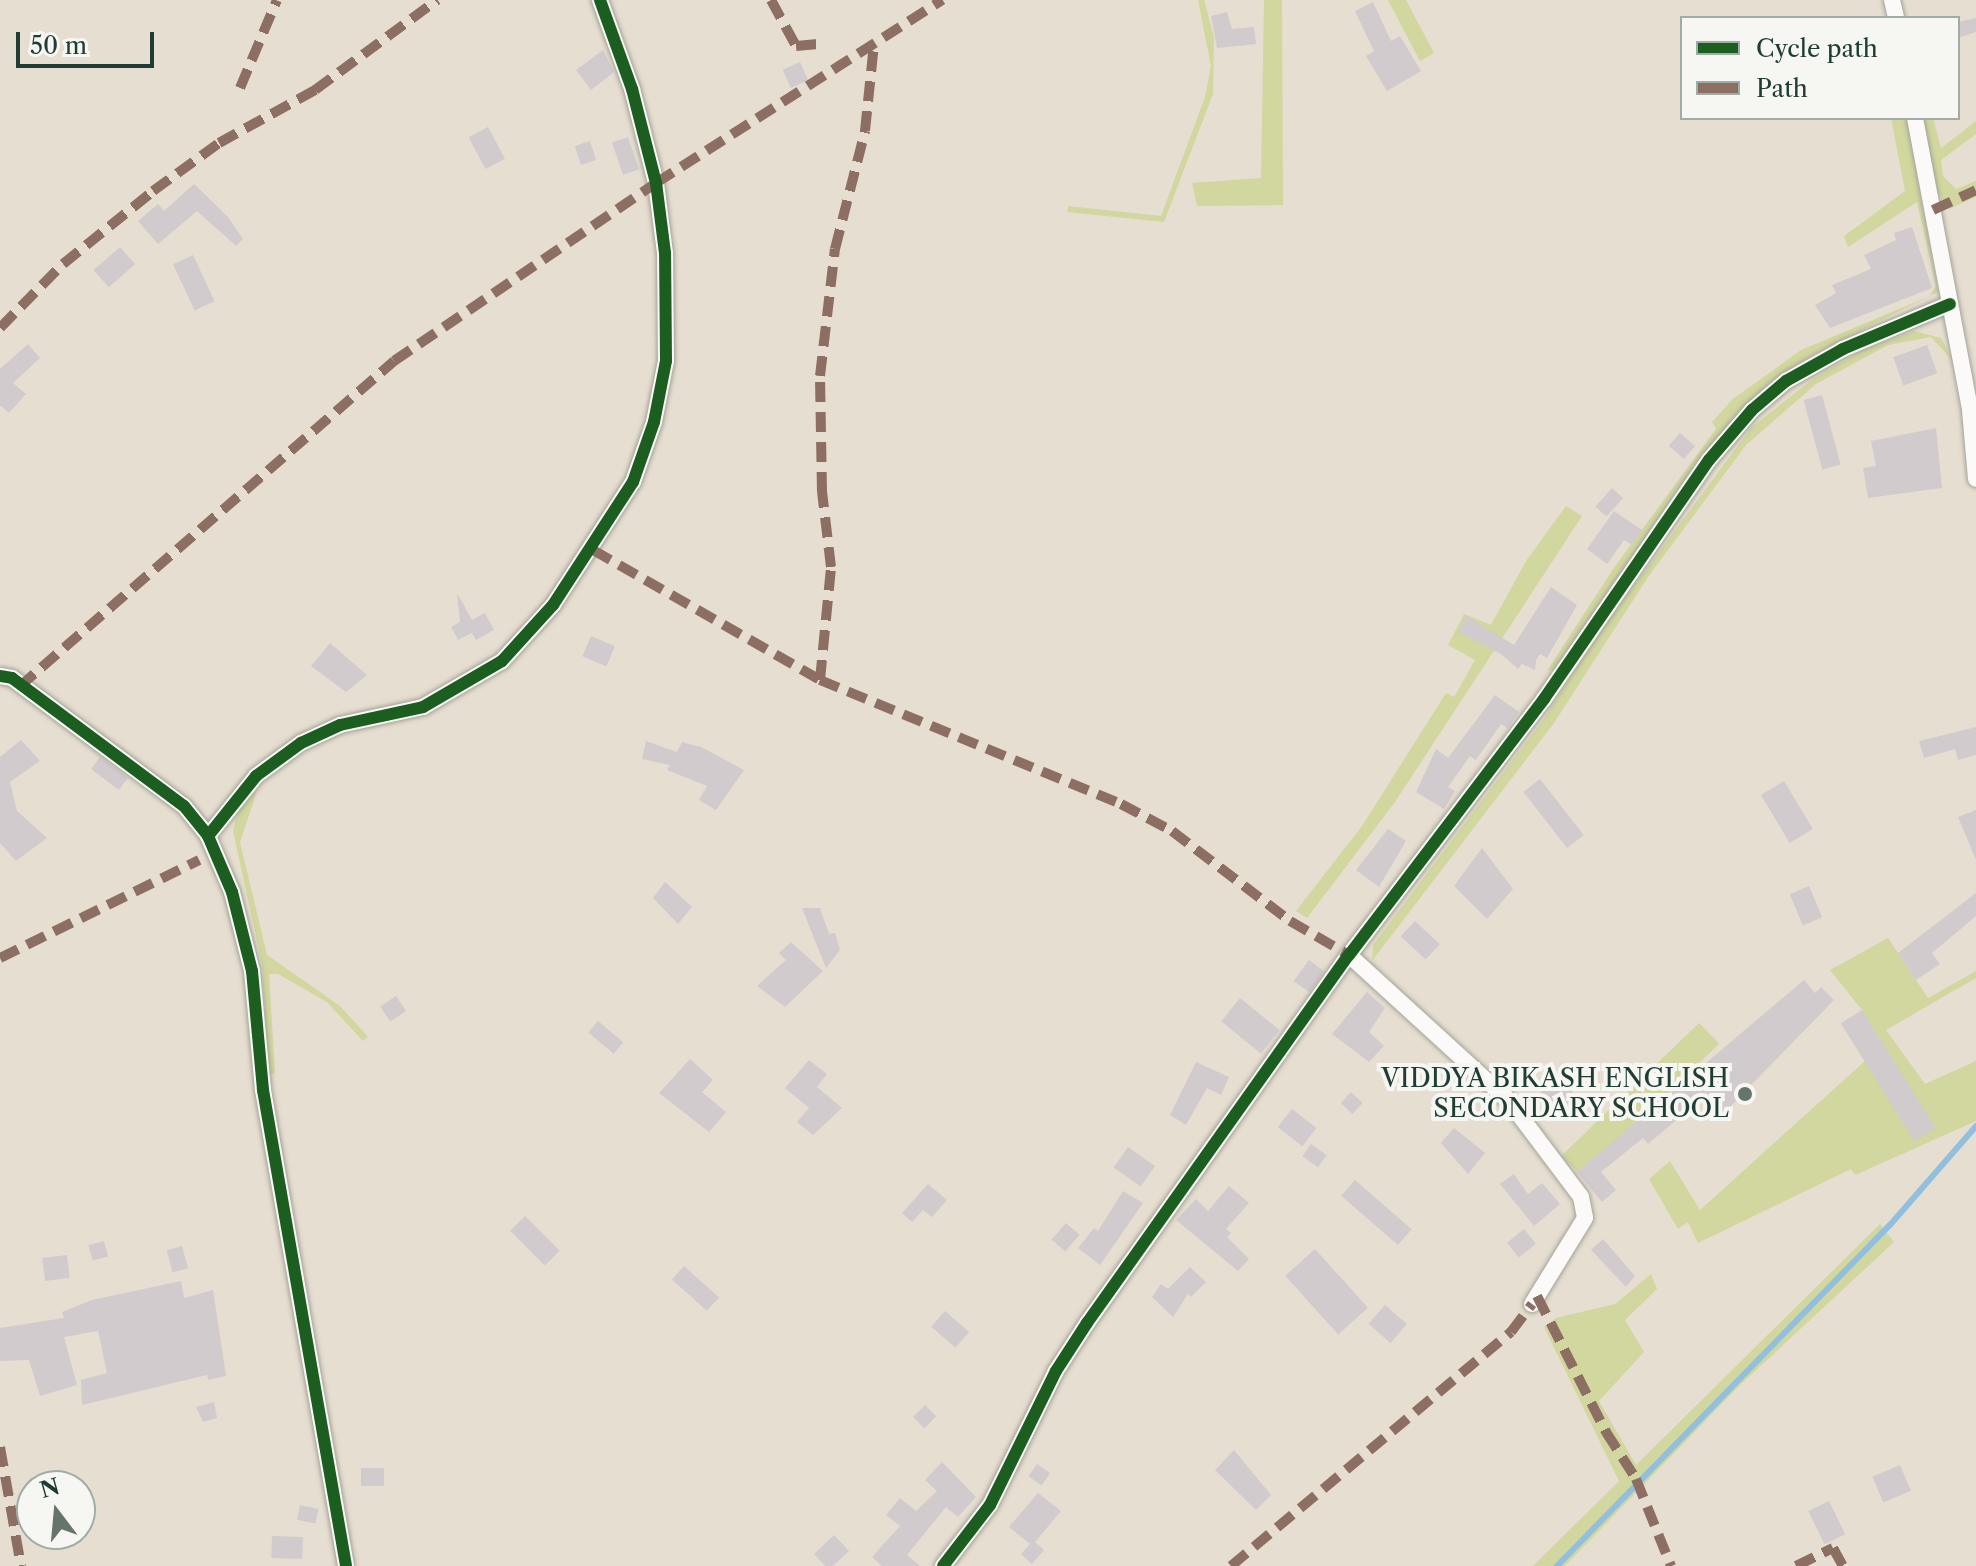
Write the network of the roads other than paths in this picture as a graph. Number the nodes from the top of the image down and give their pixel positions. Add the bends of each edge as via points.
1 (600, 0) edge
2 (1915, 120) edge
3 (1950, 304) junction
4 (1973, 409) edge
5 (1976, 479) edge
6 (0, 676) edge
7 (208, 836) junction
8 (1349, 955) junction
9 (1532, 1304) dead end
10 (346, 1566) edge
11 (943, 1566) edge

1 - 7 street via 632,89 656,183 665,253 666,361 654,422 633,482 553,605 502,661 436,701 340,725 301,743 256,776
2 - 3 street
3 - 4 street
3 - 8 street via 1843,349 1786,381 1752,410 1709,460 1544,699
4 - 5 street
6 - 7 street via 12,678 165,791
7 - 10 street via 232,892 252,971 263,1090
8 - 9 street via 1508,1100 1581,1197 1585,1218
8 - 11 street via 1087,1323 1056,1371 990,1505

